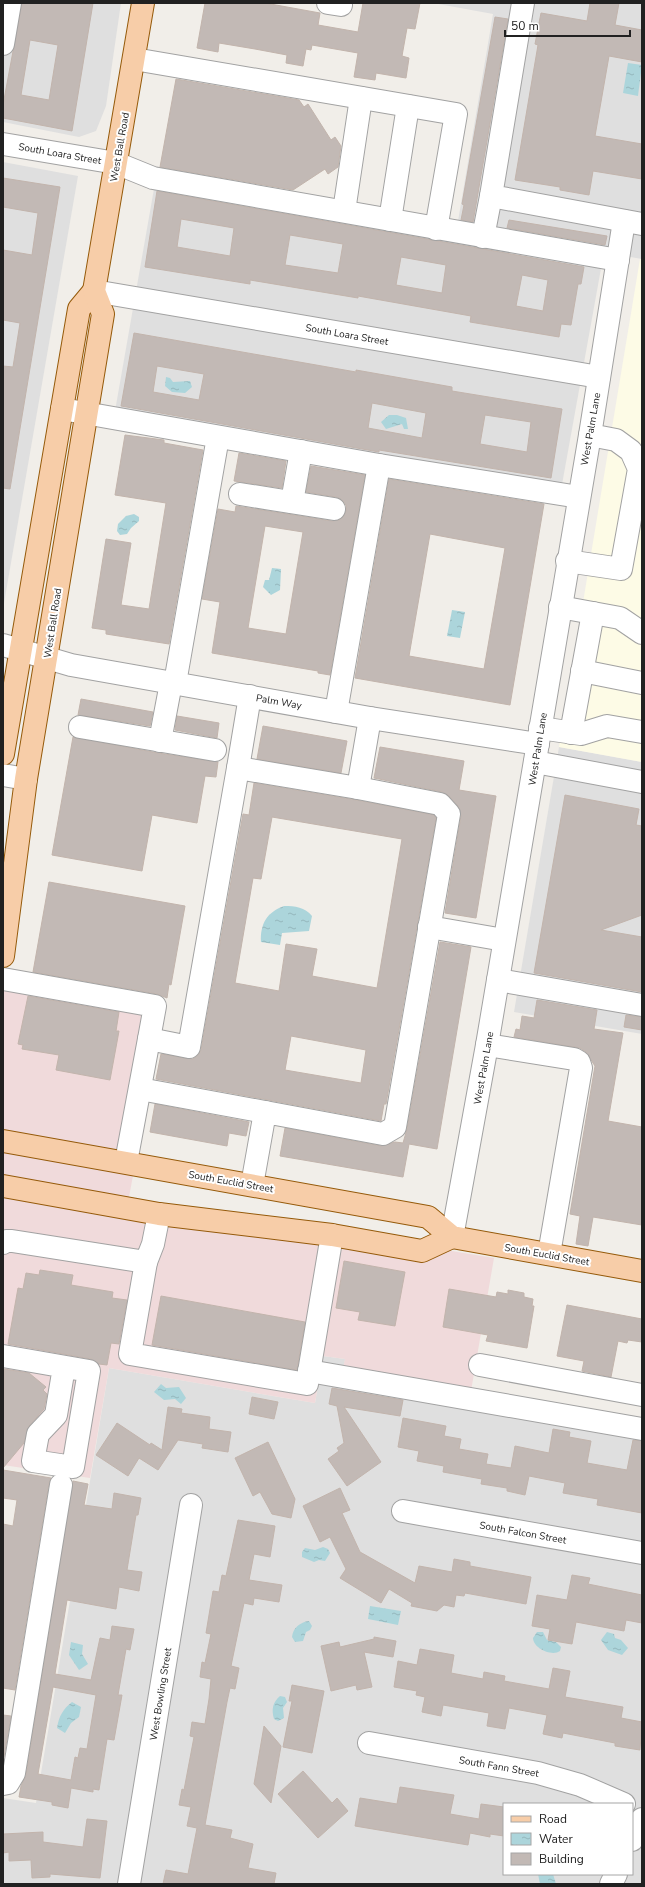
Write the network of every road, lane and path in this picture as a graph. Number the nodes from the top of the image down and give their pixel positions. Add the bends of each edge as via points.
1 (10, 3) edge
2 (143, 3) edge
3 (523, 3) edge
4 (3, 44) edge
5 (134, 59) junction
6 (361, 98) junction
7 (408, 106) junction
8 (3, 144) edge
9 (116, 163) junction
10 (491, 196) junction
11 (344, 211) junction
12 (390, 220) junction
13 (633, 223) edge
14 (436, 229) junction
15 (483, 237) junction
16 (618, 260) junction
17 (94, 291) junction
18 (599, 377) junction
19 (62, 409) junction
20 (86, 412) junction
21 (590, 435) junction
22 (218, 436) junction
23 (301, 451) junction
24 (379, 465) junction
25 (240, 494) dead end
26 (578, 497) junction
27 (292, 502) junction
28 (334, 509) dead end
29 (567, 561) junction
30 (560, 607) junction
31 (593, 613) junction
32 (642, 634) edge
33 (12, 648) edge
34 (46, 658) junction
35 (582, 671) junction
36 (173, 683) junction
37 (642, 683) edge
38 (250, 696) junction
39 (336, 712) junction
40 (370, 718) junction
41 (80, 727) dead end
42 (642, 732) edge
43 (571, 733) junction
44 (160, 741) junction
45 (538, 744) junction
46 (215, 750) dead end
47 (3, 754) edge
48 (238, 768) junction
49 (3, 775) edge
50 (26, 780) junction
51 (642, 782) edge
52 (358, 788) junction
53 (429, 927) junction
54 (504, 940) junction
55 (3, 956) edge
56 (3, 979) edge
57 (498, 980) junction
58 (642, 1005) edge
59 (149, 1039) junction
60 (487, 1045) junction
61 (140, 1089) junction
62 (265, 1112) junction
63 (3, 1141) edge
64 (126, 1162) junction
65 (252, 1184) junction
66 (3, 1186) edge
67 (159, 1214) junction
68 (332, 1235) junction
69 (452, 1236) junction
70 (3, 1243) edge
71 (549, 1254) junction
72 (146, 1262) junction
73 (642, 1271) edge
74 (3, 1356) edge
75 (480, 1365) dead end
76 (64, 1367) dead end
77 (309, 1371) junction
78 (642, 1396) edge
79 (642, 1429) edge
80 (61, 1485) dead end
81 (191, 1505) dead end
82 (403, 1511) dead end
83 (642, 1553) edge
84 (370, 1743) dead end
85 (3, 1784) edge
86 (622, 1803) edge
87 (633, 1808) edge
88 (642, 1813) edge
89 (642, 1819) edge
90 (633, 1838) edge
91 (616, 1875) edge
92 (129, 1884) edge
93 (611, 1884) edge

1 - 4 street
2 - 5 main road, West Ball Road
3 - 10 street
5 - 6 street
5 - 9 main road, West Ball Road
6 - 7 street
6 - 11 street
7 - 12 street
7 - 14 street via 456,114
8 - 9 street, South Loara Street
9 - 11 street, South Loara Street via 152,178
9 - 17 main road, West Ball Road
10 - 13 street
10 - 15 street
11 - 12 street, South Loara Street
12 - 14 street, South Loara Street
13 - 16 street, West Palm Lane
14 - 15 street, South Loara Street
15 - 16 street, South Loara Street
16 - 18 street, West Palm Lane
17 - 18 street, South Loara Street
17 - 19 main road via 79,309
17 - 20 main road, West Ball Road via 103,314
18 - 21 street, West Palm Lane
19 - 20 street
19 - 33 main road
20 - 22 street
20 - 34 main road, West Ball Road
21 - 26 street, West Palm Lane
21 - 29 street via 616,440 632,451 639,469 628,531 621,569
22 - 23 street
22 - 36 street
23 - 24 street
23 - 27 street
24 - 26 street
24 - 39 street
25 - 27 street
26 - 29 street, West Palm Lane
27 - 28 street
29 - 30 street, West Palm Lane
30 - 31 street
30 - 45 street, West Palm Lane
31 - 32 street via 620,618
31 - 35 street
33 - 34 street, Palm Way
33 - 47 main road
34 - 36 street, Palm Way via 71,665
34 - 50 main road, West Ball Road
35 - 37 street
35 - 43 street
36 - 38 street, Palm Way
36 - 44 street
38 - 39 street, Palm Way
38 - 48 street
39 - 40 street, Palm Way
40 - 45 street, Palm Way
40 - 52 street
41 - 44 street
42 - 43 street via 607,726 581,734
43 - 45 street
44 - 46 street
45 - 51 street
45 - 54 street, West Palm Lane
48 - 52 street
48 - 59 street via 189,1047
49 - 50 street
50 - 55 main road, West Ball Road
52 - 53 street via 440,804 449,814
53 - 54 street
53 - 62 street via 395,1127 383,1134
54 - 57 street, West Palm Lane
56 - 59 street via 155,1006
57 - 58 street
57 - 60 street, West Palm Lane
59 - 61 street
60 - 69 street, West Palm Lane
60 - 71 street via 574,1059 579,1062 581,1068
61 - 62 street
61 - 64 street
62 - 65 street
63 - 64 main road, South Euclid Street
64 - 65 main road, South Euclid Street
65 - 69 main road, South Euclid Street via 428,1217
66 - 67 main road
67 - 68 main road
67 - 72 street via 153,1244
68 - 69 main road via 422,1251
68 - 77 street
69 - 71 main road, South Euclid Street
70 - 72 street via 6,1241
71 - 73 main road, South Euclid Street
72 - 77 street via 130,1354 307,1384
74 - 76 street
75 - 78 street
77 - 79 street
80 - 85 street via 14,1773 8,1783
81 - 92 street, West Bowling Street
82 - 83 street, South Falcon Street
84 - 86 street, South Fann Street via 538,1773 580,1785
87 - 88 street
89 - 90 street
91 - 93 street

